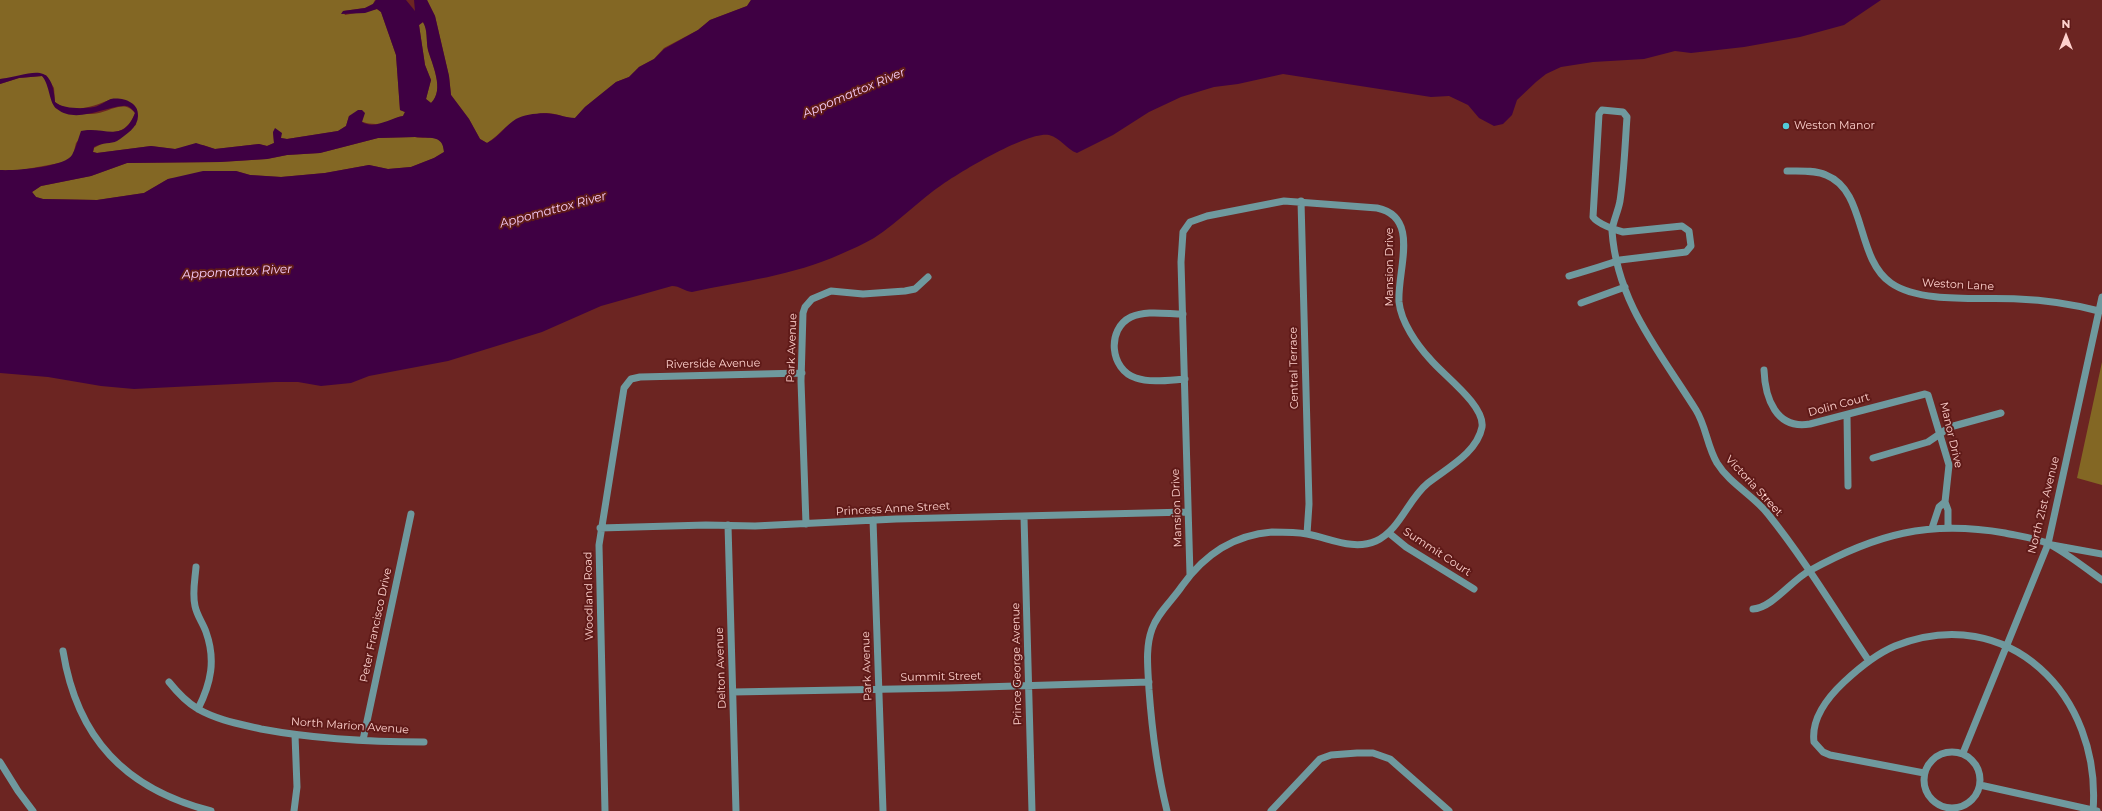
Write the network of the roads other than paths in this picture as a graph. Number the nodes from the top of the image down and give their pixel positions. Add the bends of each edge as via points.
1 (1787, 171) dead end
2 (1301, 201) junction
3 (1613, 227) junction
4 (1617, 261) junction
5 (1569, 276) dead end
6 (928, 277) dead end
7 (1625, 287) junction
8 (2102, 297) edge
9 (1581, 304) dead end
10 (2099, 311) junction
11 (1183, 314) junction
12 (1764, 370) dead end
13 (802, 373) junction
14 (1185, 379) junction
15 (627, 383) joint
16 (1931, 398) joint
17 (2001, 412) dead end
18 (1846, 415) junction
19 (1941, 433) junction
20 (1873, 458) dead end
21 (1848, 486) dead end
22 (1945, 502) junction
23 (1188, 512) junction
24 (411, 514) dead end
25 (1024, 517) junction
26 (873, 520) junction
27 (806, 524) junction
28 (728, 525) junction
29 (600, 528) junction
30 (1932, 528) junction
31 (1948, 528) junction
32 (1389, 533) junction
33 (1307, 534) junction
34 (2048, 544) junction
35 (2102, 554) edge
36 (196, 566) dead end
37 (1808, 571) junction
38 (1190, 575) junction
39 (2102, 580) edge
40 (1474, 589) dead end
41 (1753, 609) dead end
42 (2007, 645) junction
43 (63, 651) dead end
44 (1869, 661) junction
45 (169, 682) dead end
46 (1149, 682) junction
47 (1029, 686) junction
48 (879, 689) junction
49 (733, 692) junction
50 (198, 709) junction
51 (295, 735) junction
52 (364, 740) junction
53 (424, 742) dead end
54 (1963, 753) junction
55 (0, 762) edge
56 (1924, 773) junction
57 (1980, 786) junction
58 (1946, 809) edge
59 (33, 811) edge
60 (210, 811) edge
61 (294, 811) edge
62 (605, 811) edge
63 (736, 811) edge
64 (883, 811) edge
65 (1032, 811) edge
66 (1167, 811) edge
67 (1271, 811) edge
68 (1449, 811) edge
69 (2094, 811) edge

1 - 10 street, Weston Lane via 1819,173 1841,184 1850,199 1873,263 1883,276 1900,288 1925,296 2047,301
2 - 11 street, Mansion Drive via 1278,201 1227,211 1190,222 1182,237
2 - 32 street, Mansion Drive via 1377,208 1387,210 1398,218 1403,230 1399,295 1402,315 1428,358 1464,394 1480,415 1480,434 1467,453 1425,485
2 - 33 street, Central Terrace
3 - 3 street, Victoria Street via 1596,221 1593,217 1599,114 1602,110 1623,112 1626,117 1620,198
3 - 4 street, Victoria Street
3 - 4 street via 1623,232 1682,226 1690,234 1691,246 1686,252
4 - 5 street
4 - 7 street, Victoria Street
6 - 13 street, Park Avenue via 915,289 905,291 863,294 831,291 812,299 804,307 803,314
7 - 9 street
7 - 37 street, Victoria Street via 1645,333 1697,411 1717,462 1724,472 1768,514
8 - 10 street, North 21st Avenue
10 - 34 street, North 21st Avenue
11 - 14 street, Mansion Drive
11 - 14 street via 1133,316 1117,330 1113,345 1120,366 1134,378
12 - 18 street, Dolin Court via 1768,398 1779,416 1789,424 1802,426
13 - 15 street, Riverside Avenue via 640,377
13 - 27 street, Park Avenue
14 - 23 street, Mansion Drive
15 - 29 street, Woodland Road via 624,388
16 - 18 street, Dolin Court via 1925,394
16 - 19 street, Manor Drive
17 - 19 street via 1950,427
18 - 21 street
19 - 20 street via 1928,442
19 - 22 street, Manor Drive via 1949,466
22 - 30 street, Manor Drive via 1939,508
22 - 31 street, Manor Drive via 1948,510
23 - 25 street, Princess Anne Street
23 - 38 street, Mansion Drive
24 - 52 street, Peter Francisco Drive
25 - 26 street, Princess Anne Street
25 - 47 street, Prince George Avenue
26 - 27 street, Princess Anne Street
26 - 48 street, Park Avenue
27 - 28 street, Princess Anne Street
28 - 29 street, Princess Anne Street
28 - 49 street, Delton Avenue
29 - 62 street, Woodland Road
30 - 31 street
30 - 37 street via 1907,531 1858,547
31 - 34 street via 1992,531
32 - 33 street, Mansion Drive via 1363,545
32 - 40 street, Summit Court via 1406,547
33 - 38 street, Mansion Drive via 1275,532 1245,537 1206,558
34 - 35 street
34 - 39 street
34 - 42 street, North 21st Avenue
36 - 50 street via 195,607 208,638 212,662 209,686
37 - 41 street via 1765,606
37 - 44 street, Victoria Street
38 - 46 street, Mansion Drive via 1152,627 1147,650
42 - 44 street via 1977,636 1941,635 1900,644
42 - 54 street, North 21st Avenue
42 - 69 street via 2033,658 2046,668 2075,704 2088,733 2093,754
43 - 60 street via 74,698 103,750 126,772 154,791
44 - 56 street via 1837,688 1827,701 1814,725 1814,742 1830,755
45 - 50 street, North Marion Avenue
46 - 47 street, Summit Street
46 - 66 street, Mansion Drive via 1154,741
47 - 48 street, Summit Street
47 - 65 street, Prince George Avenue
48 - 49 street, Summit Street
48 - 64 street, Park Avenue
49 - 63 street, Delton Avenue
50 - 51 street, North Marion Avenue via 236,723
51 - 52 street, North Marion Avenue
51 - 61 street via 297,787
52 - 53 street, North Marion Avenue
54 - 56 street via 1942,753 1930,761
54 - 57 street via 1977,766 1980,772
55 - 59 street
56 - 58 street via 1923,781 1928,795
57 - 58 street via 1968,804
57 - 69 street
67 - 68 street via 1320,760 1331,755 1357,753 1373,753 1390,759

